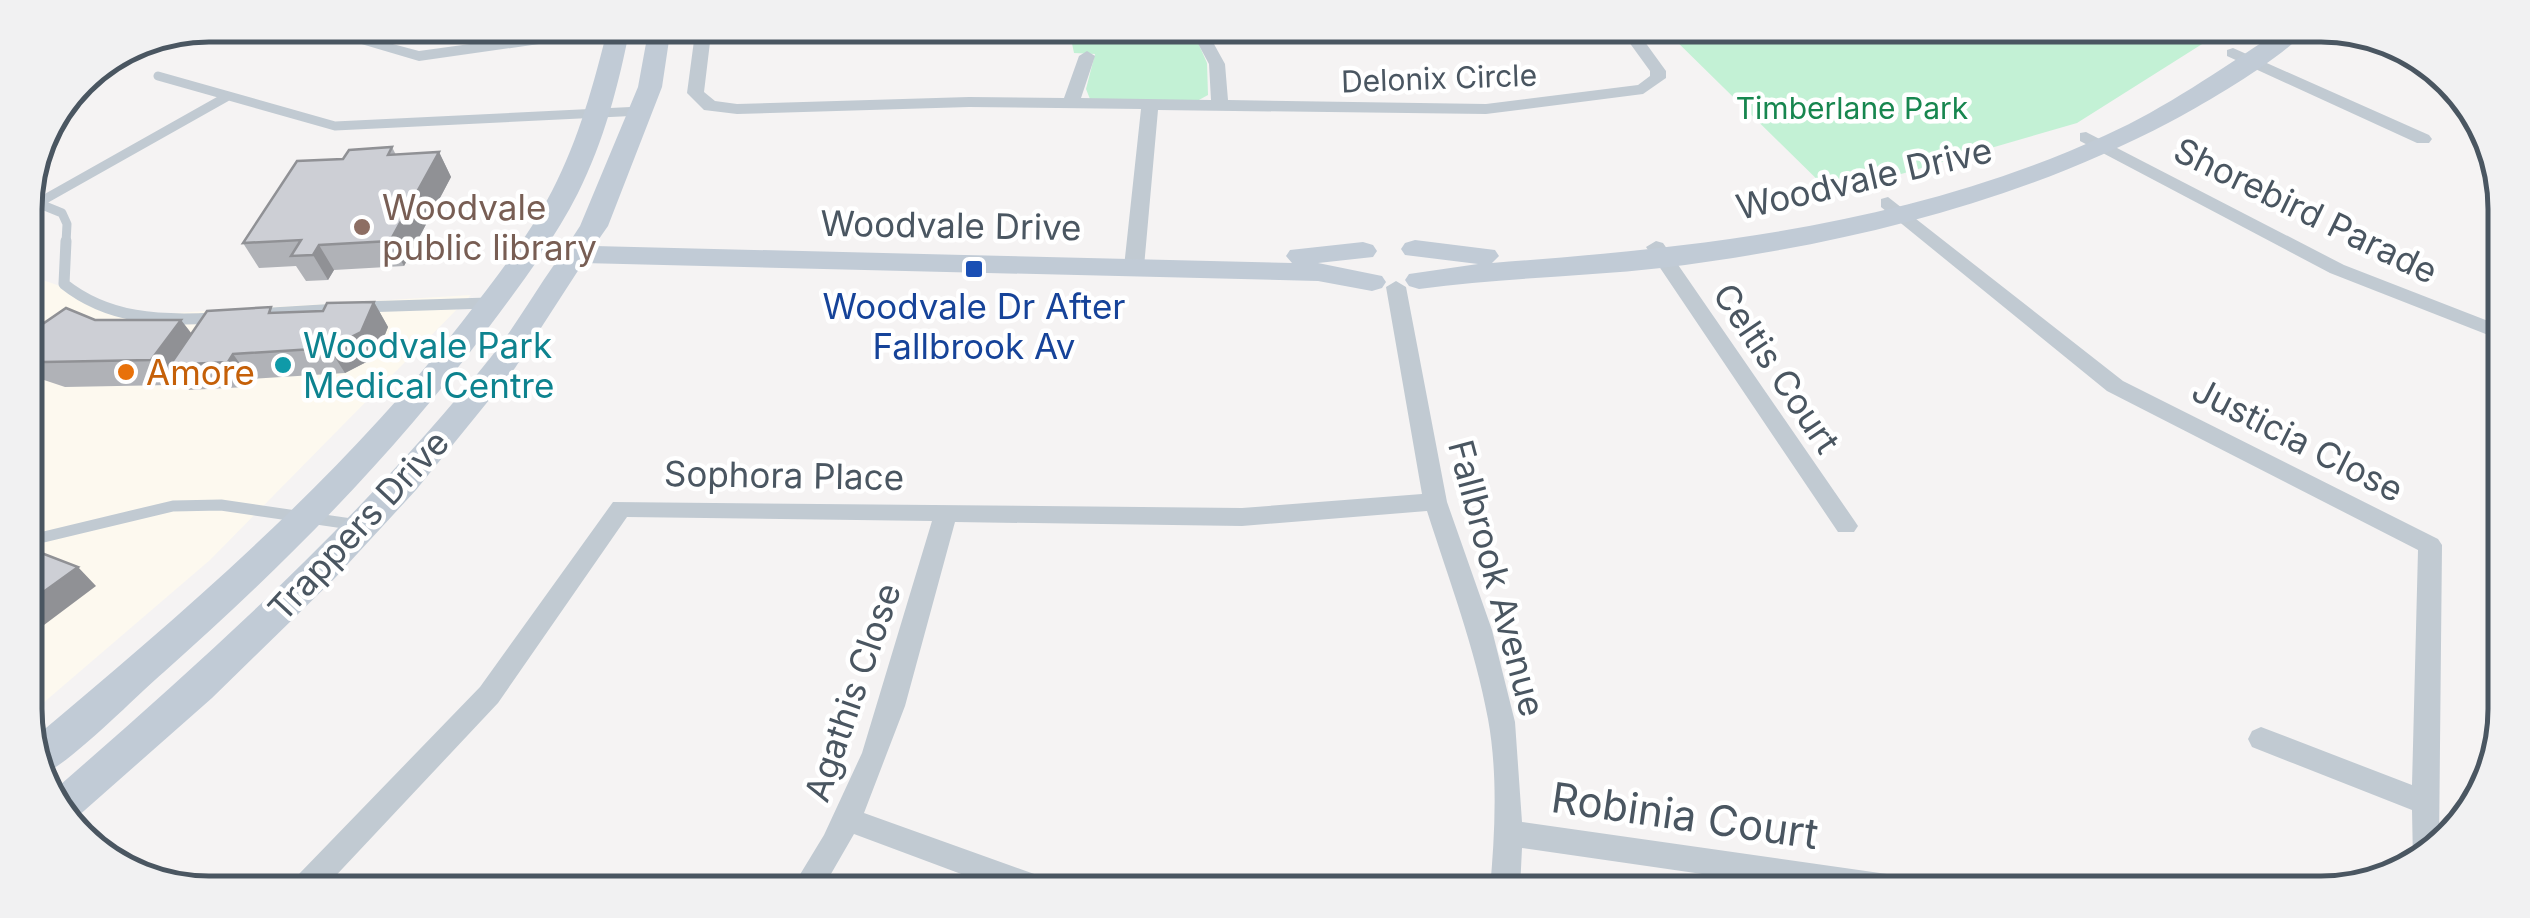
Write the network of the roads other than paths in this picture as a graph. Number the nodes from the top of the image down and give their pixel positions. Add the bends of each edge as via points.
1 (366, 42) edge
2 (518, 42) edge
3 (616, 42) edge
4 (658, 42) edge
5 (702, 42) edge
6 (1205, 42) edge
7 (1637, 42) edge
8 (2256, 42) edge
9 (2273, 42) edge
10 (1088, 56) dead end
11 (2241, 56) junction
12 (158, 76) dead end
13 (228, 96) junction
14 (1070, 106) junction
15 (1150, 107) junction
16 (1220, 108) junction
17 (641, 111) junction
18 (596, 114) junction
19 (2424, 139) dead end
20 (2094, 142) junction
21 (43, 200) edge
22 (43, 205) edge
23 (1894, 208) junction
24 (531, 247) junction
25 (577, 248) junction
26 (1415, 249) junction
27 (1363, 251) junction
28 (1660, 253) junction
29 (1134, 261) junction
30 (1396, 283) junction
31 (491, 304) junction
32 (252, 315) edge
33 (232, 316) edge
34 (2488, 328) edge
35 (1435, 502) junction
36 (946, 513) junction
37 (308, 517) junction
38 (362, 526) junction
39 (1846, 526) dead end
40 (42, 538) edge
41 (2261, 739) dead end
42 (48, 750) edge
43 (71, 800) edge
44 (2426, 803) junction
45 (847, 819) junction
46 (1509, 833) junction
47 (2425, 838) edge
48 (1506, 875) edge
49 (1800, 875) edge
50 (317, 876) edge
51 (814, 876) edge
52 (1002, 876) edge

1 - 2 street via 419,56
3 - 18 street, Trappers Drive
4 - 17 street, Trappers Drive
5 - 14 street, Delonix Circle via 694,93 710,106
6 - 16 street via 1218,64
7 - 16 street, Delonix Circle via 1658,70 1650,85 1631,93 1486,108
8 - 11 street, Woodvale Drive
9 - 11 street, Woodvale Drive
10 - 14 street
11 - 19 street
11 - 20 street, Woodvale Drive via 2177,108
12 - 13 lane
13 - 18 lane via 335,126
13 - 21 lane
14 - 15 street, Delonix Circle
15 - 16 street, Delonix Circle
15 - 29 street
17 - 18 lane
17 - 25 street, Trappers Drive via 594,226
18 - 24 street, Trappers Drive via 564,194
20 - 23 street, Woodvale Drive via 1990,190
20 - 34 street, Shorebird Parade via 2337,268
22 - 33 lane via 62,213 67,224 64,284 74,295 139,318
23 - 28 street, Woodvale Drive via 1854,226
23 - 44 street, Justicia Close via 2114,386 2430,545
24 - 25 street, Woodvale Drive
24 - 31 street, Trappers Drive
25 - 29 street, Woodvale Drive
25 - 38 street, Trappers Drive via 504,361
26 - 27 street, Woodvale Drive via 1382,243
26 - 28 street, Woodvale Drive via 1466,256
26 - 30 street via 1428,268
27 - 29 street, Woodvale Drive
27 - 30 street via 1358,270
28 - 30 street, Woodvale Drive
28 - 39 street, Celtis Court
29 - 30 street, Woodvale Drive
30 - 35 street, Fallbrook Avenue
31 - 32 lane
31 - 37 street, Trappers Drive via 448,363
35 - 36 street, Sophora Place via 1242,517
35 - 46 street, Fallbrook Avenue via 1502,722
36 - 45 street, Agathis Close via 886,720
36 - 50 street, Sophora Place via 621,508 489,695
37 - 38 lane
37 - 40 lane via 173,506
37 - 42 street, Trappers Drive
38 - 43 street, Trappers Drive via 270,620
41 - 44 street
44 - 47 street, Justicia Close
45 - 51 street, Agathis Close
45 - 52 street
46 - 48 street, Fallbrook Avenue
46 - 49 street, Robinia Court

